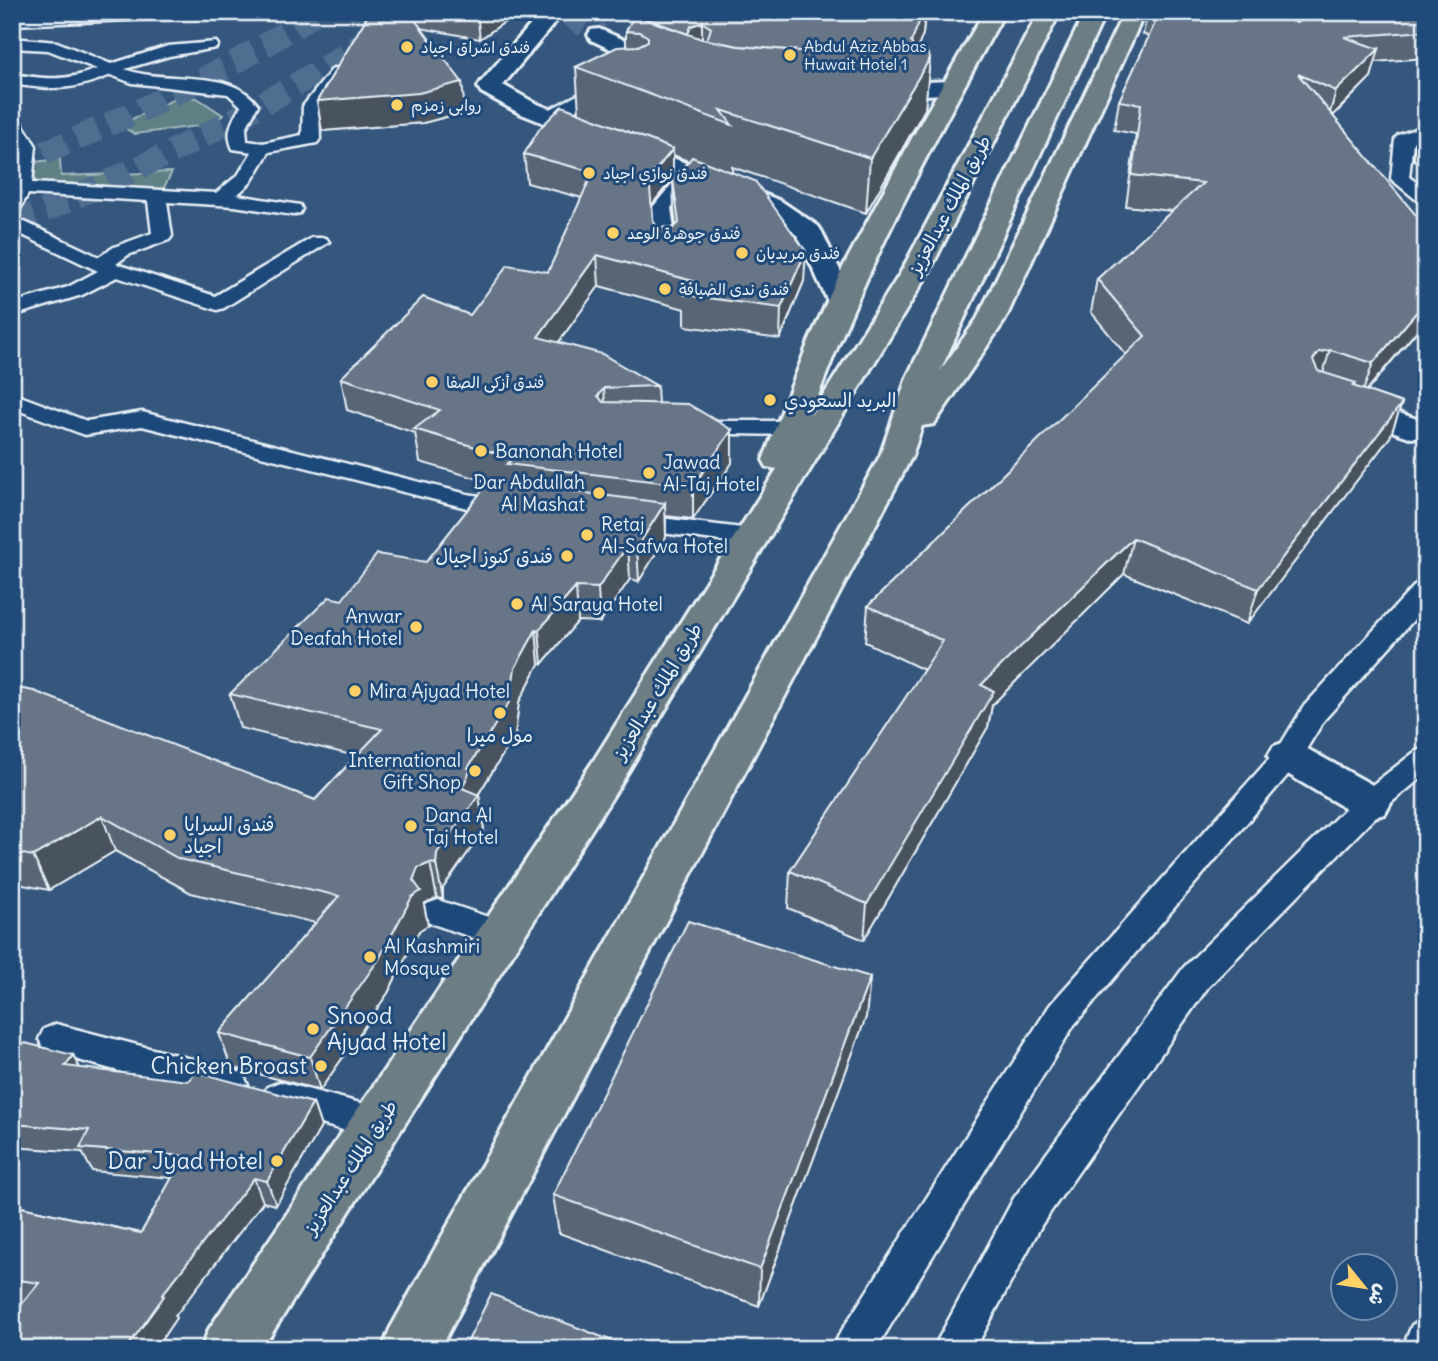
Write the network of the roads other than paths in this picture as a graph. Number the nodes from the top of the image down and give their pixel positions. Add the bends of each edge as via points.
1 (549, 12) edge
2 (995, 12) edge
3 (1050, 12) edge
4 (1096, 12) edge
5 (1135, 12) edge
6 (42, 15) edge
7 (12, 20) edge
8 (198, 26) edge
9 (599, 35) tunnel mouth
10 (12, 43) edge
11 (114, 69) junction
12 (194, 70) junction
13 (339, 71) edge
14 (693, 77) edge
15 (12, 79) edge
16 (52, 85) junction
17 (633, 88) edge
18 (952, 88) junction
19 (12, 89) edge
20 (857, 92) edge
21 (547, 116) junction
22 (12, 121) edge
23 (1426, 130) edge
24 (19, 147) edge
25 (263, 148) junction
26 (690, 173) junction
27 (22, 188) junction
28 (157, 197) junction
29 (1426, 198) edge
30 (220, 200) junction
31 (12, 207) edge
32 (293, 209) dead end
33 (12, 222) edge
34 (319, 242) dead end
35 (667, 251) edge
36 (108, 268) junction
37 (841, 302) junction
38 (12, 310) edge
39 (1320, 396) edge
40 (12, 400) edge
41 (670, 428) edge
42 (791, 428) junction
43 (1412, 428) dead end
44 (896, 456) junction
45 (534, 510) edge
46 (602, 518) edge
47 (750, 537) junction
48 (1426, 589) edge
49 (1288, 756) junction
50 (1426, 758) edge
51 (1370, 803) junction
52 (438, 913) dead end
53 (500, 934) junction
54 (56, 1039) dead end
55 (379, 1124) junction
56 (1426, 1339) edge
57 (229, 1349) edge
58 (410, 1349) edge
59 (853, 1349) edge
60 (953, 1349) edge
61 (1422, 1349) edge

1 - 21 street via 544,26 489,87
2 - 18 highway
3 - 47 highway, طريق الملك عبدالعزيز via 915,272
4 - 44 highway via 922,377
5 - 44 highway via 991,320
6 - 7 lane
6 - 8 lane
8 - 11 lane via 168,51
8 - 12 lane
9 - 14 street
10 - 11 lane via 51,45
11 - 12 lane via 132,78
11 - 16 lane via 82,81
12 - 25 lane via 233,90 250,105 237,128 239,145
13 - 25 lane via 311,106 311,139
15 - 16 lane
16 - 19 lane
17 - 21 lane via 612,87
18 - 20 street
18 - 37 highway
21 - 26 street
22 - 24 lane
23 - 29 lane via 1404,139 1401,179
24 - 27 lane
25 - 30 lane via 245,178
26 - 35 lane via 662,207
26 - 37 street via 772,206 809,232
27 - 28 lane
27 - 31 lane
28 - 30 lane
28 - 36 lane via 162,236 121,251
30 - 32 lane
33 - 36 lane
34 - 36 lane via 217,304
36 - 38 lane via 75,291
37 - 42 highway
39 - 43 street
40 - 45 lane via 85,428 142,419 467,501
41 - 42 lane
42 - 47 highway
44 - 58 highway
46 - 47 lane
47 - 53 highway, طريق الملك عبدالعزيز via 606,774
48 - 49 lane via 1314,713
49 - 51 street
49 - 59 lane via 1062,1015
50 - 51 lane
51 - 60 lane via 1196,977 1028,1211
52 - 53 lane
53 - 55 highway, طريق الملك عبدالعزيز
54 - 55 lane
55 - 57 highway, طريق الملك عبدالعزيز
56 - 61 lane

